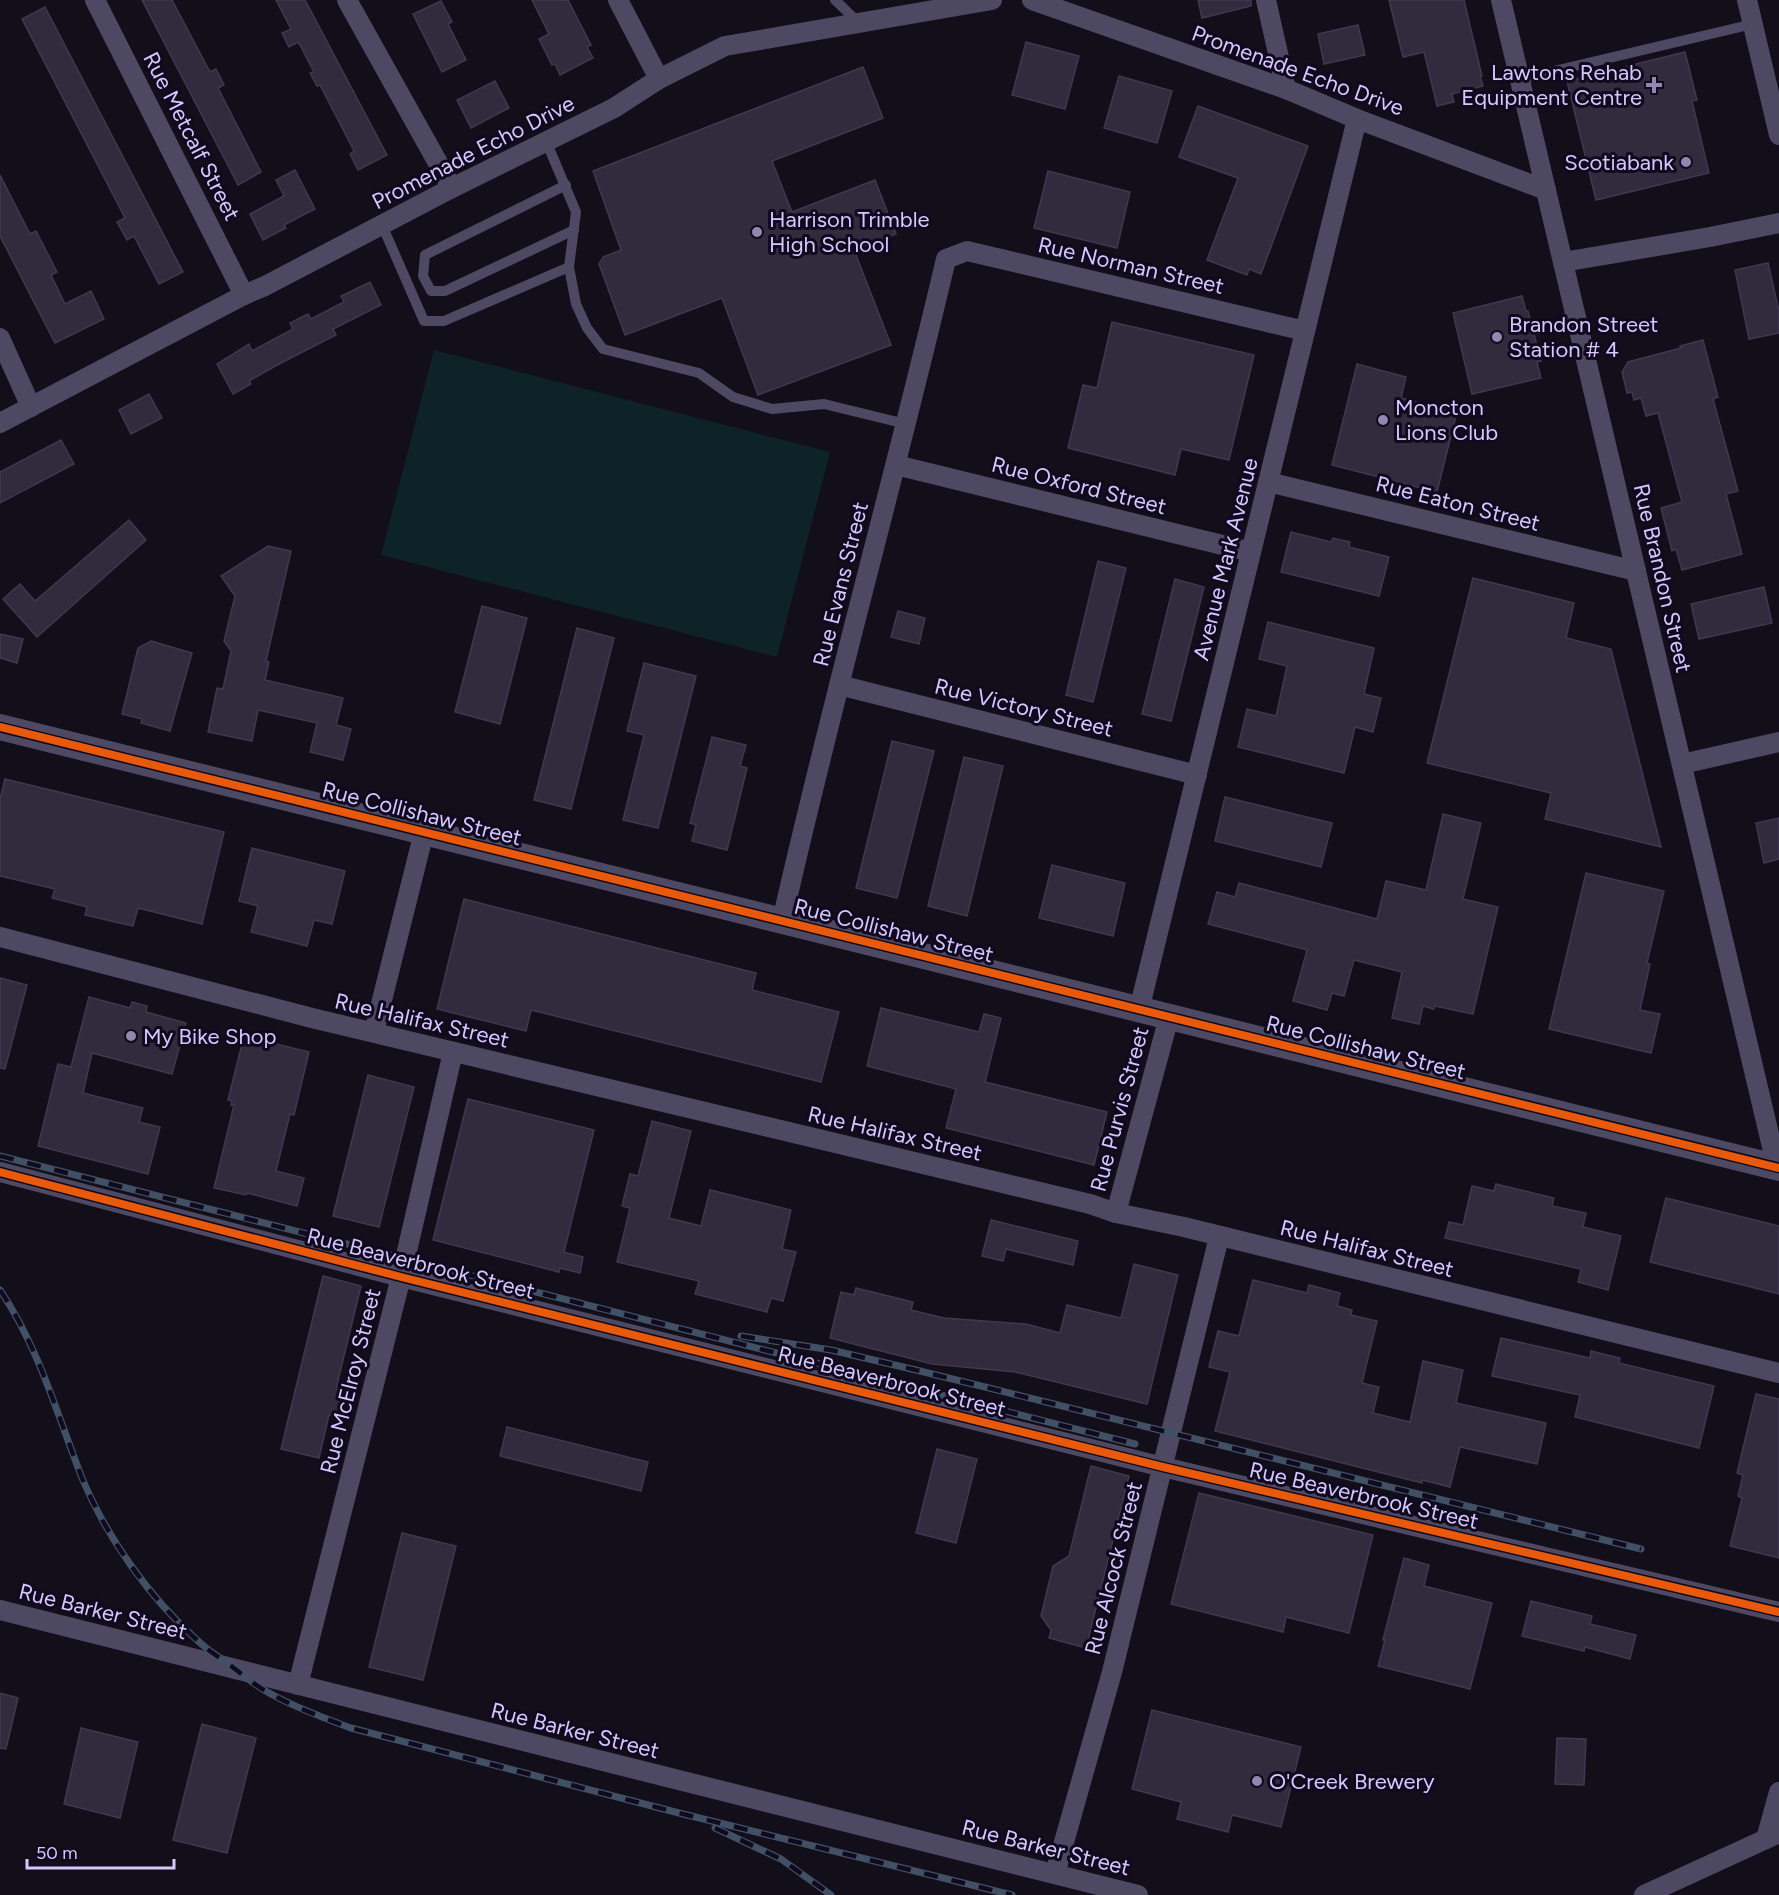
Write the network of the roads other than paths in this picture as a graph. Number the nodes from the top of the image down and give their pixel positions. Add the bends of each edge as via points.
1 (95, 0) edge
2 (347, 0) edge
3 (618, 0) edge
4 (835, 0) edge
5 (992, 0) edge
6 (1032, 0) edge
7 (1266, 0) edge
8 (1501, 0) edge
9 (1747, 0) edge
10 (859, 22) junction
11 (1753, 24) junction
12 (659, 79) junction
13 (1520, 79) junction
14 (1286, 89) junction
15 (1357, 119) junction
16 (1779, 135) edge
17 (546, 141) junction
18 (566, 185) junction
19 (452, 188) junction
20 (1546, 190) junction
21 (1779, 224) edge
22 (382, 225) junction
23 (574, 230) junction
24 (946, 259) joint
25 (1563, 262) junction
26 (569, 267) junction
27 (244, 295) junction
28 (1305, 331) junction
29 (0, 338) edge
30 (31, 407) junction
31 (0, 423) edge
32 (906, 424) junction
33 (896, 465) junction
34 (1268, 482) junction
35 (1251, 552) junction
36 (1636, 571) junction
37 (839, 685) junction
38 (0, 727) edge
39 (1779, 742) edge
40 (1682, 764) junction
41 (1197, 775) junction
42 (424, 832) junction
43 (782, 921) junction
44 (0, 937) edge
45 (1139, 1010) junction
46 (1168, 1017) junction
47 (374, 1032) junction
48 (453, 1052) junction
49 (1778, 1168) edge
50 (0, 1172) edge
51 (1116, 1214) junction
52 (1219, 1237) junction
53 (401, 1277) junction
54 (1779, 1373) edge
55 (1163, 1467) junction
56 (0, 1610) edge
57 (1779, 1612) edge
58 (298, 1685) junction
59 (1779, 1792) edge
60 (1772, 1836) edge
61 (1055, 1874) junction
62 (1138, 1895) edge
63 (1644, 1895) edge

1 - 27 street, Rue Metcalf Street
2 - 19 street
3 - 12 street
4 - 10 lane
5 - 10 street, Promenade Echo Drive
6 - 14 street, Promenade Echo Drive
7 - 14 street
8 - 13 street, Rue Brandon Street
9 - 11 street
10 - 12 street, Promenade Echo Drive via 725,46
11 - 13 lane
11 - 16 street
12 - 17 street, Promenade Echo Drive via 614,108
13 - 20 street, Rue Brandon Street
14 - 15 street, Promenade Echo Drive
15 - 20 street, Promenade Echo Drive
15 - 28 street, Avenue Mark Avenue
17 - 18 lane
17 - 19 street, Promenade Echo Drive
18 - 23 lane via 576,212
18 - 23 lane via 425,255 423,276 431,291 445,291
19 - 22 street, Promenade Echo Drive
20 - 25 street, Rue Brandon Street
21 - 25 street
22 - 26 lane via 424,321 444,321
22 - 27 street, Promenade Echo Drive
23 - 26 lane
24 - 28 street, Rue Norman Street via 967,251
24 - 32 street, Rue Evans Street
25 - 36 street, Rue Brandon Street
26 - 32 lane via 576,304 603,349 699,373 733,397 772,409 824,404
27 - 30 street, Promenade Echo Drive
28 - 34 street, Avenue Mark Avenue
29 - 30 street
30 - 31 street, Promenade Echo Drive
32 - 33 street, Rue Evans Street
33 - 35 street, Rue Oxford Street
33 - 37 street, Rue Evans Street
34 - 35 street, Avenue Mark Avenue
34 - 36 street, Rue Eaton Street
35 - 41 street, Avenue Mark Avenue
36 - 40 street, Rue Brandon Street
37 - 41 street, Rue Victory Street
37 - 43 street, Rue Evans Street
38 - 42 street, Rue Collishaw Street
39 - 40 street
40 - 49 street, Rue Brandon Street
41 - 45 street, Avenue Mark Avenue
42 - 43 street, Rue Collishaw Street
42 - 47 street
43 - 45 street, Rue Collishaw Street
44 - 47 street, Rue Halifax Street
45 - 46 street, Rue Collishaw Street
46 - 49 street, Rue Collishaw Street
46 - 51 street, Rue Purvis Street
47 - 48 street, Rue Halifax Street
48 - 51 street, Rue Halifax Street via 1078,1201
48 - 53 street, Rue McElroy Street
50 - 53 street, Rue Beaverbrook Street
51 - 52 street, Rue Halifax Street
52 - 54 street, Rue Halifax Street
52 - 55 street, Rue Alcock Street
53 - 55 street, Rue Beaverbrook Street
53 - 58 street, Rue McElroy Street
55 - 57 street, Rue Beaverbrook Street
55 - 61 street, Rue Alcock Street via 1112,1672
56 - 58 street, Rue Barker Street
58 - 61 street, Rue Barker Street
59 - 60 street
60 - 63 street
61 - 62 street, Rue Barker Street

